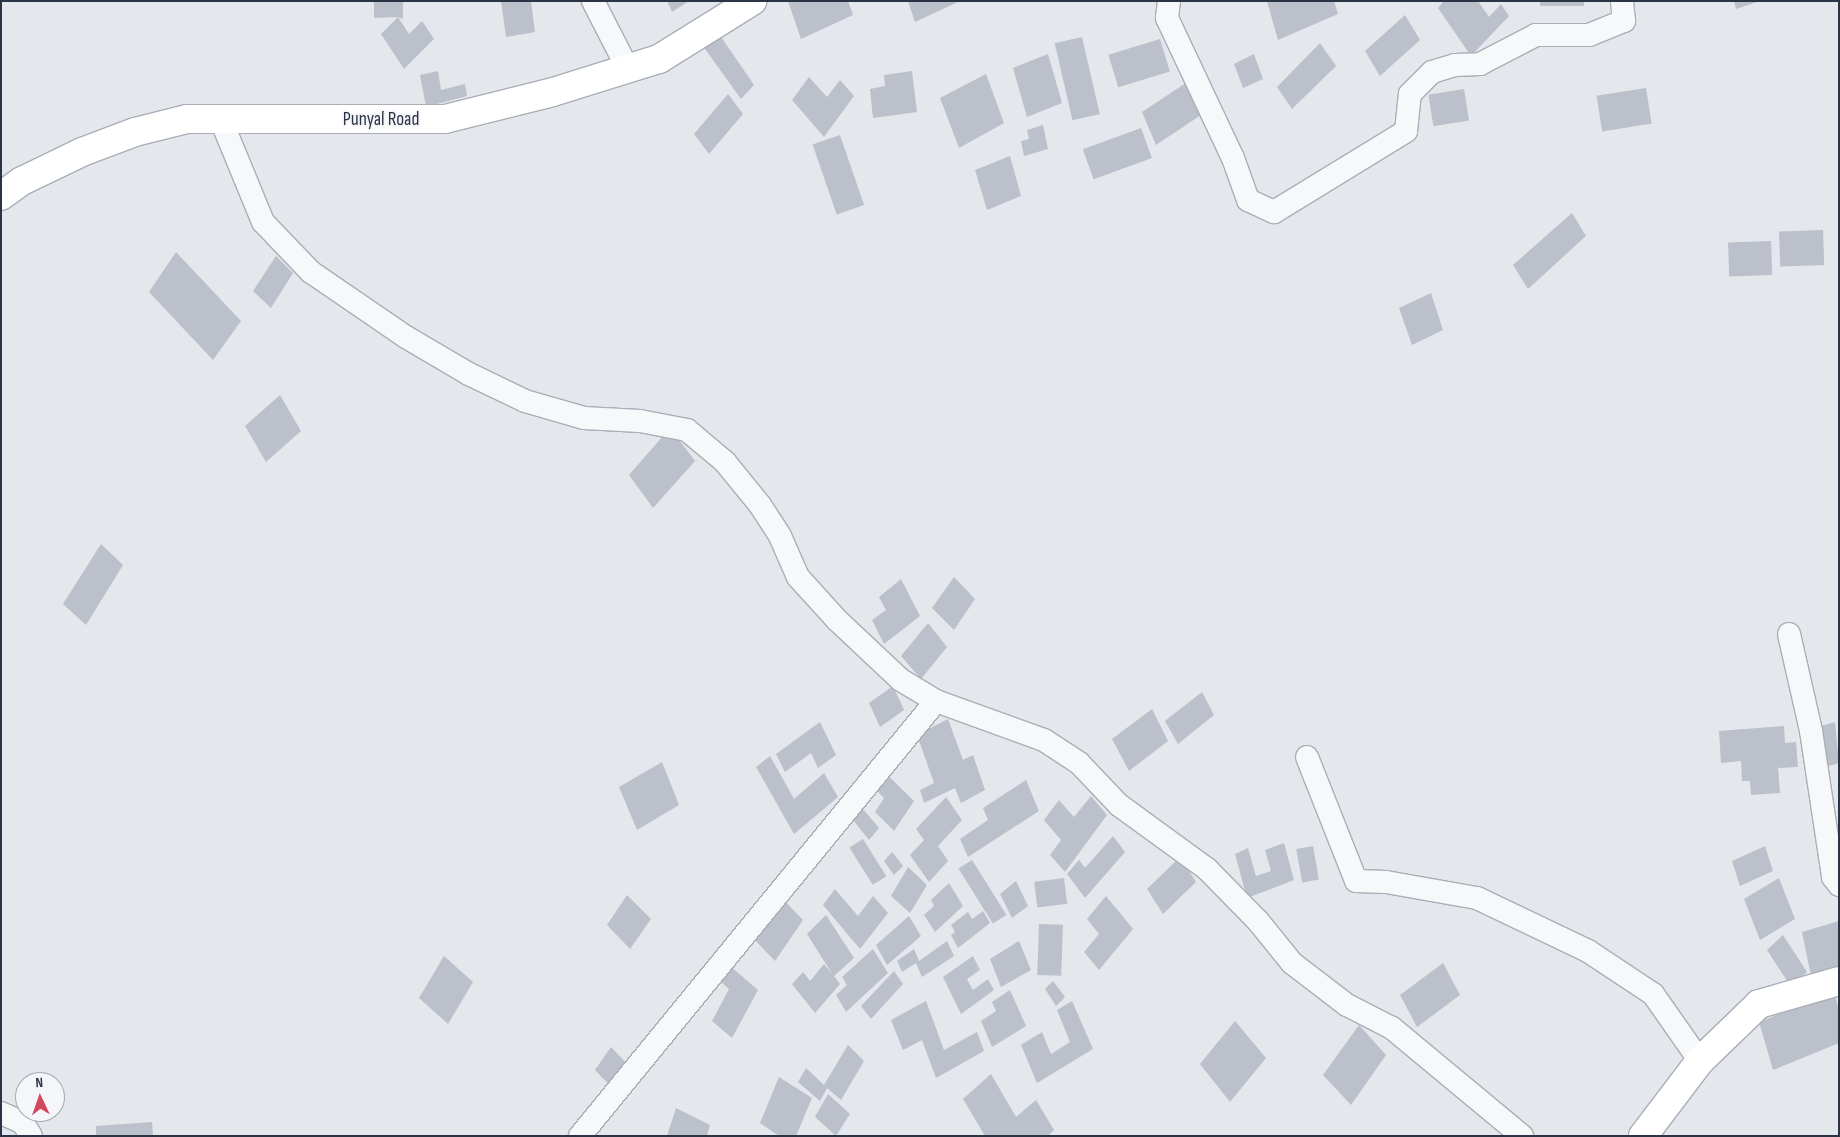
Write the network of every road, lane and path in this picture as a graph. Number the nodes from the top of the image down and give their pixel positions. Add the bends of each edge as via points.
1 (593, 1) edge
2 (752, 1) edge
3 (1168, 1) edge
4 (1622, 1) edge
5 (628, 69) junction
6 (222, 120) junction
7 (1, 196) edge
8 (1790, 634) dead end
9 (936, 702) junction
10 (1307, 758) dead end
11 (1839, 885) edge
12 (1839, 981) edge
13 (1700, 1061) junction
14 (1, 1114) edge
15 (31, 1136) edge
16 (580, 1136) edge
17 (1522, 1136) edge
18 (1642, 1136) edge

1 - 5 street
2 - 5 main road, Punyal Road via 659,59
3 - 4 street via 1167,18 1233,158 1248,200 1274,212 1406,131 1410,94 1432,72 1455,65 1480,64 1536,35 1590,35 1624,21
5 - 6 main road, Punyal Road via 445,119
6 - 7 main road, Punyal Road via 187,119 135,132 82,152 22,181
6 - 9 street via 263,222 311,272 406,337 468,374 525,401 584,418 640,421 687,430 725,462 760,505 780,536 798,577 837,620 901,680
8 - 11 street via 1811,731 1833,877
9 - 16 street
9 - 17 street via 1044,740 1079,763 1119,806 1207,868 1258,921 1292,963 1347,1005 1392,1028
10 - 13 street via 1356,881 1386,882 1477,898 1588,951 1653,994
12 - 13 main road via 1759,1004
13 - 18 main road
14 - 15 street via 23,1122

